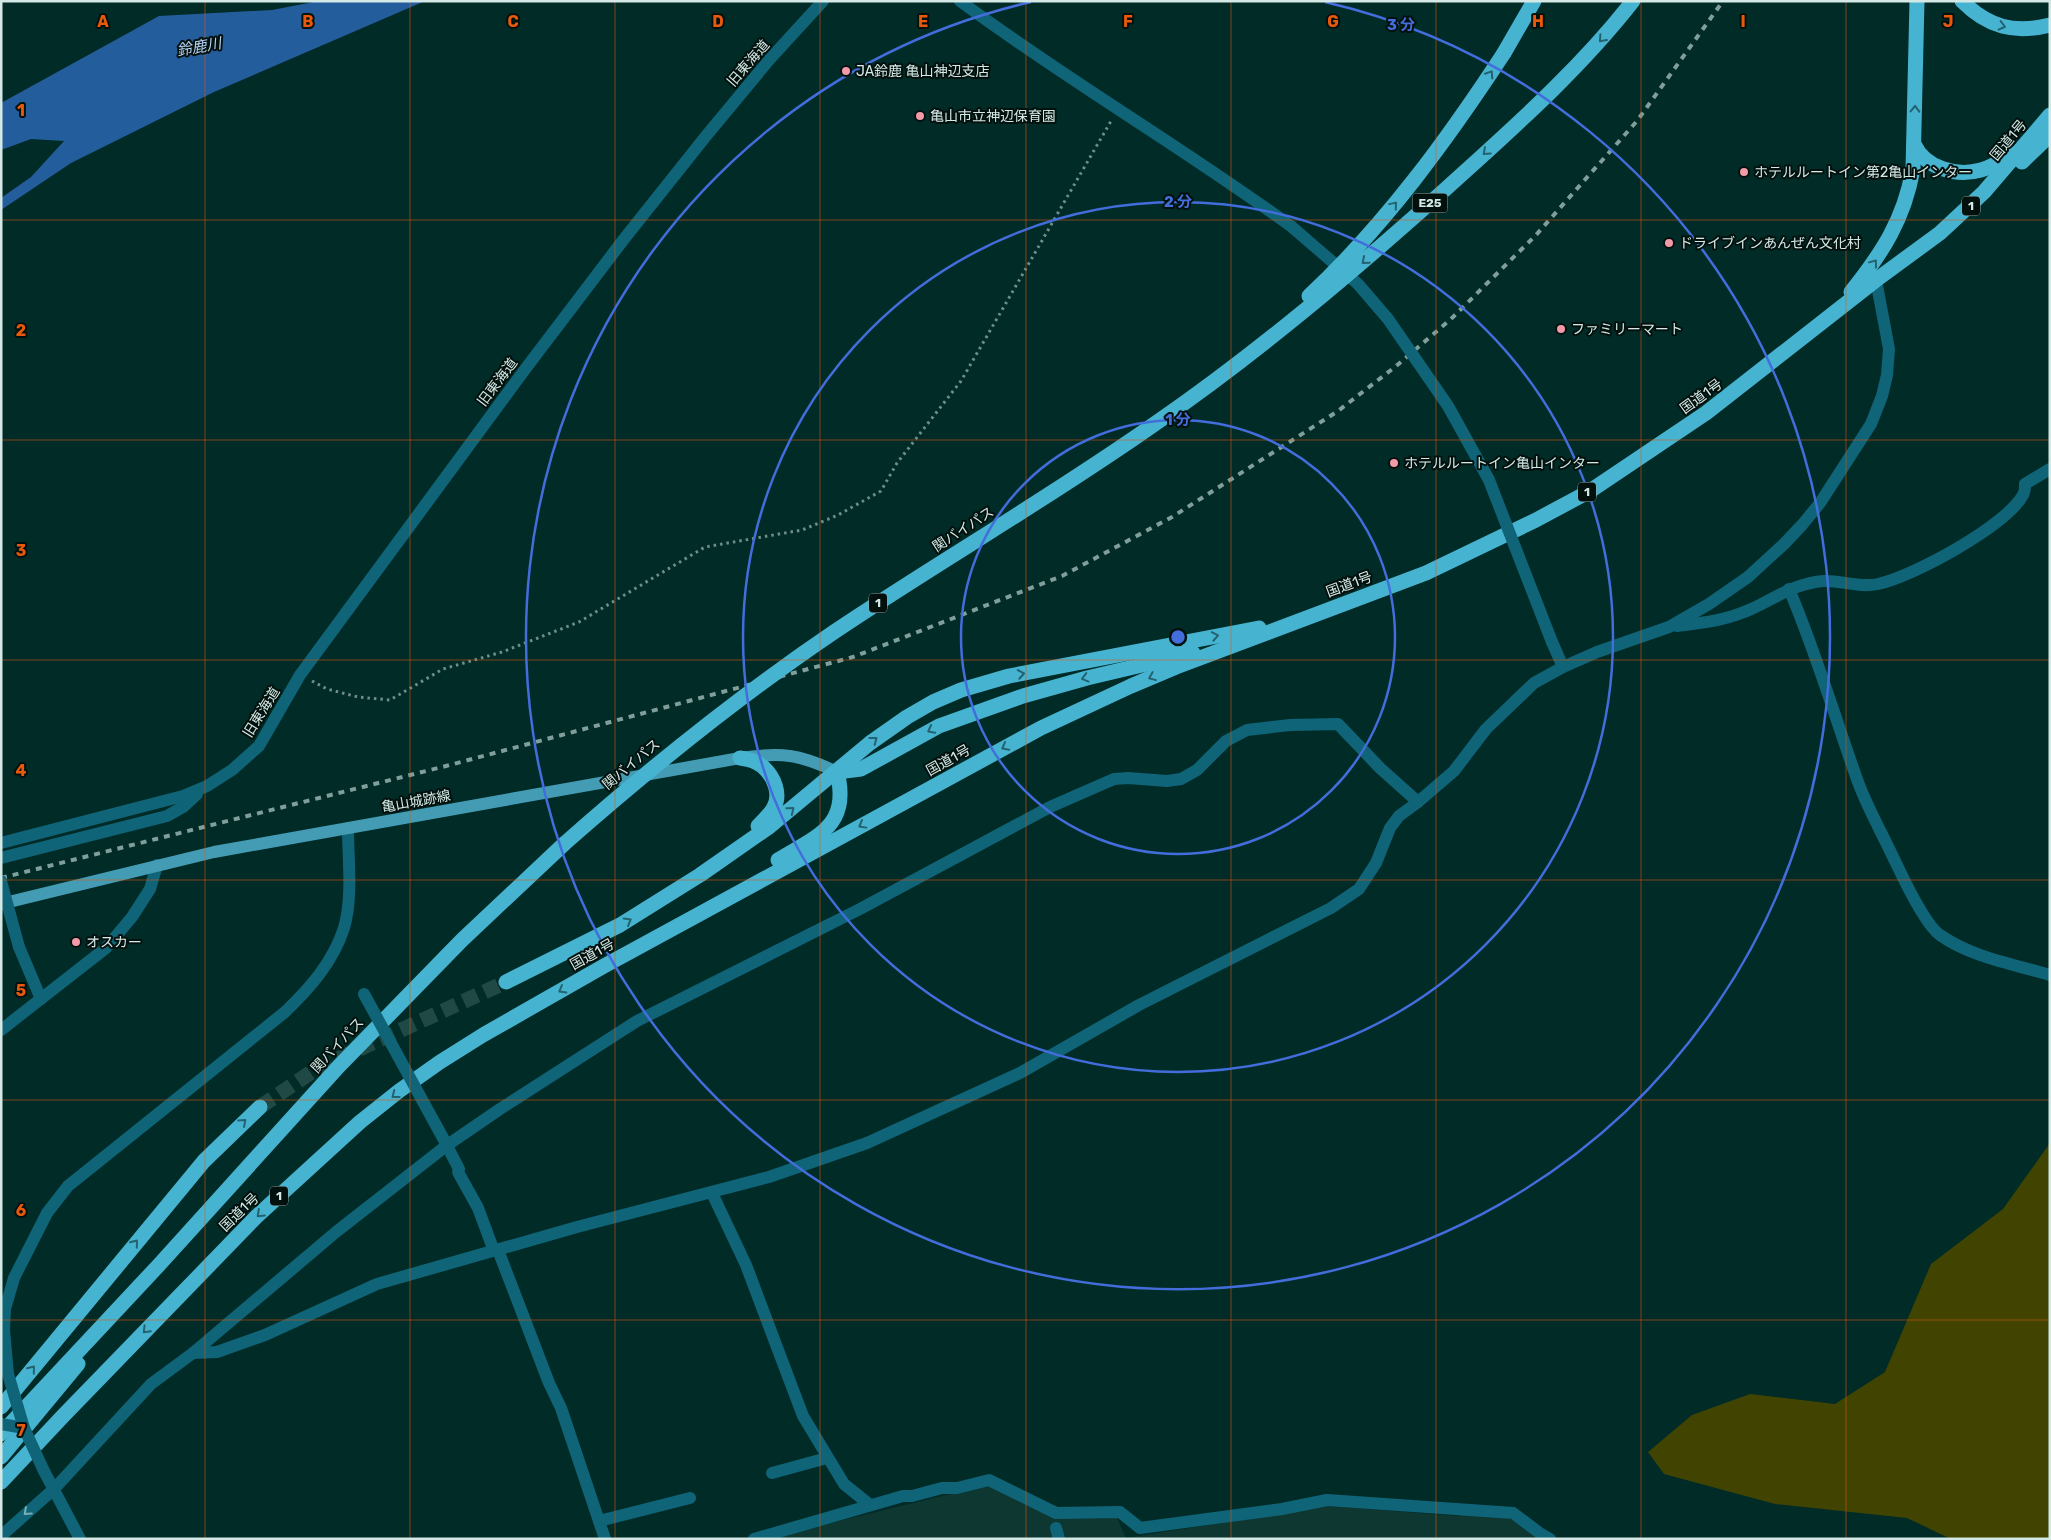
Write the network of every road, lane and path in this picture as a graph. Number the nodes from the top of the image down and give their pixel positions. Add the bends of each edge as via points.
1 (823, 1) edge
2 (960, 1) edge
3 (1534, 1) edge
4 (1633, 1) edge
5 (1917, 1) edge
6 (1962, 1) edge
7 (2050, 25) edge
8 (1118, 110) junction
9 (2050, 115) edge
10 (2050, 136) edge
11 (1914, 144) junction
12 (2024, 147) junction
13 (1940, 233) junction
14 (1876, 280) junction
15 (1833, 315) junction
16 (1208, 385) junction
17 (2050, 469) edge
18 (1789, 590) junction
19 (1311, 615) junction
20 (1669, 627) junction
21 (1235, 644) junction
22 (1563, 667) junction
23 (300, 675) junction
24 (740, 758) junction
25 (837, 772) junction
26 (207, 786) junction
27 (1418, 802) junction
28 (348, 828) junction
29 (1, 844) edge
30 (1, 858) edge
31 (157, 865) junction
32 (1, 881) edge
33 (1, 904) edge
34 (655, 905) junction
35 (604, 966) junction
36 (2050, 975) edge
37 (506, 982) tunnel mouth
38 (364, 994) dead end
39 (41, 999) junction
40 (1, 1030) edge
41 (260, 1108) tunnel mouth
42 (445, 1142) junction
43 (712, 1193) junction
44 (496, 1251) junction
45 (158, 1266) junction
46 (3, 1309) edge
47 (193, 1353) junction
48 (1, 1407) edge
49 (1, 1424) edge
50 (24, 1428) junction
51 (1, 1434) edge
52 (1, 1457) edge
53 (827, 1458) junction
54 (772, 1473) dead end
55 (1, 1482) edge
56 (54, 1489) junction
57 (690, 1498) dead end
58 (870, 1506) junction
59 (599, 1521) junction
60 (1, 1536) edge
61 (80, 1539) edge
62 (605, 1539) edge
63 (754, 1539) edge
64 (1550, 1539) edge

1 - 23 street, 旧東海道 via 718,120 624,239 440,482
2 - 8 street
16 -> 3 highway, E25, bridge via 1327,280 1373,230 1462,117
4 -> 16 highway, E25, bridge via 1556,88 1474,163 1333,288
11 -> 5 highway
6 -> 7 highway via 1988,21 2003,27 2021,29
8 - 22 street, bridge via 1292,227 1358,284 1388,319 1448,406 1489,480
8 - 23 path via 961,381 897,463 881,491 802,530 705,547 579,622 502,652 444,669 390,700 358,697 327,689
9 - 12 highway, 国道1号 / 1
10 - 13 highway via 2002,182
11 - 12 highway via 1926,160 1955,172 1985,168
15 -> 11 highway via 1878,259 1900,219 1910,186
12 - 13 highway, 国道1号 / 1
13 - 14 highway, 国道1号 / 1
14 - 15 highway, 国道1号 / 1
14 - 20 street via 1889,349 1887,375 1872,424 1820,503 1784,544 1730,590
15 - 19 highway, 国道1号 / 1 via 1706,413 1590,491 1426,573
16 - 45 highway, 関バイパス / 1, bridge via 1156,424 886,598 689,736 564,844 462,940 290,1119
17 - 18 street via 2025,484 2024,495 1982,534 1904,575 1879,584 1858,586 1825,581
18 - 20 street via 1746,612 1720,620
18 - 36 street via 1859,784 1917,904 1938,934 1958,946
19 - 21 highway, 国道1号 / 1
25 -> 19 highway, 国道1号 / 1 via 907,717 961,690 1009,676
20 - 22 street
21 -> 25 highway via 1142,664 1023,696 939,726 861,769
21 -> 35 highway, 国道1号 / 1 via 1041,728
22 - 27 street via 1534,683 1508,706 1454,771
23 - 26 street, 旧東海道 via 259,746 232,770
24 - 25 main road, 亀山城跡線 via 791,755
24 - 28 main road, 亀山城跡線
24 - 34 highway via 762,765 770,774 777,795 774,807 747,835
34 -> 25 highway, 国道1号 / 1 via 737,851
25 - 35 highway via 841,795 830,827
26 - 29 street via 183,796
26 - 30 street via 167,816
27 - 42 street via 1338,724 1247,730 1226,741 1202,767 1182,779 1114,779 1050,807 860,909 637,1020
27 - 43 street via 1390,828 1376,863 1359,889 1331,908 1139,1005 1020,1073 867,1143
28 - 31 main road, 亀山城跡線
28 - 46 street via 349,891 344,927 329,962 307,991 285,1012 68,1186 46,1212 14,1278
31 - 33 main road, 亀山城跡線
31 - 39 street via 150,889 106,948
32 - 39 street, bridge via 19,947
37 -> 34 highway, 国道1号 / 1 via 590,942
35 -> 55 highway, 国道1号 / 1 via 447,1058 360,1122 207,1266
38 - 42 street, bridge
39 - 40 street
48 -> 41 highway via 204,1161
42 - 44 street
42 - 47 street
43 - 44 street
43 - 53 street via 746,1265 803,1416
44 - 47 street via 377,1284 264,1335 217,1352
44 - 59 street via 561,1408
45 - 51 highway, 1
45 - 52 highway, 1
46 - 50 street, bridge via 8,1374
47 - 56 street via 151,1384
49 - 50 street, bridge
50 - 56 street, bridge
53 - 54 street
53 - 58 street via 844,1484
56 -> 60 street
56 - 61 street
57 - 59 street
58 - 63 street
58 - 64 street via 990,1480 1056,1513 1120,1512 1140,1528 1327,1500 1513,1513
59 - 62 street

